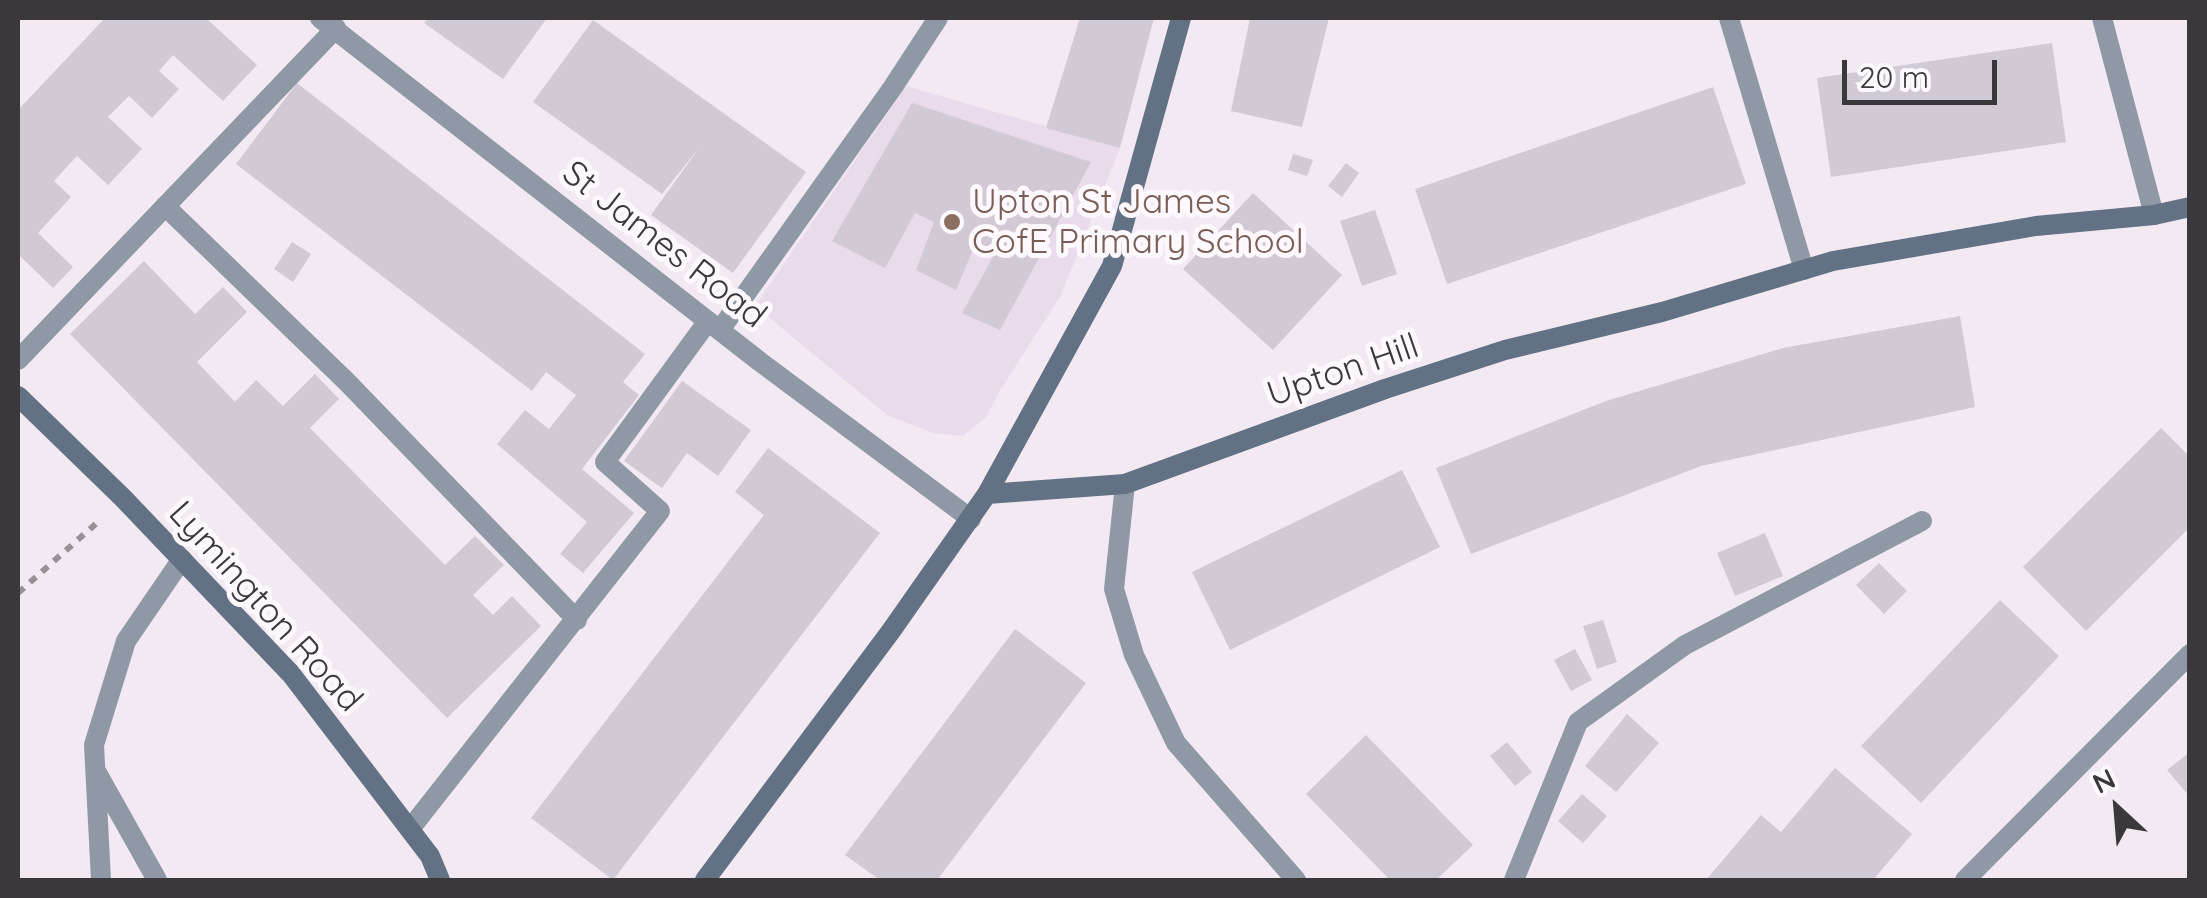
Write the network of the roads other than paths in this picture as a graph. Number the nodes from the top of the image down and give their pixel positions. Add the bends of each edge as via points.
1 (938, 18) edge
2 (1180, 18) edge
3 (1728, 18) edge
4 (2102, 18) edge
5 (328, 23) edge
6 (165, 206) junction
7 (2190, 207) edge
8 (2154, 216) junction
9 (1804, 270) junction
10 (714, 326) junction
11 (18, 360) edge
12 (18, 396) edge
13 (1125, 484) junction
14 (987, 494) junction
15 (972, 519) junction
16 (1922, 521) dead end
17 (182, 559) junction
18 (577, 620) junction
19 (2190, 654) edge
20 (95, 769) junction
21 (410, 830) junction
22 (102, 876) edge
23 (157, 880) edge
24 (440, 880) edge
25 (704, 880) edge
26 (1296, 880) edge
27 (1514, 880) edge
28 (1965, 880) edge

1 - 10 street
2 - 14 street via 1112,266
3 - 9 street
4 - 8 street
5 - 6 street
5 - 10 street, St James Road
6 - 11 street
6 - 18 street
7 - 8 street, Upton Hill
8 - 9 street, Upton Hill via 2036,226
9 - 13 street, Upton Hill via 1504,350
10 - 15 street, St James Road
10 - 18 street via 605,462 660,511
12 - 17 street, Lymington Road
13 - 14 street, Upton Hill
13 - 26 street via 1114,589 1134,655 1176,742
14 - 15 street
15 - 25 street
16 - 27 street via 1685,645 1578,722
17 - 20 street via 126,641 94,745
17 - 21 street, Lymington Road via 291,674
18 - 21 street
19 - 28 street
20 - 22 street
20 - 23 street
21 - 24 street, Lymington Road

